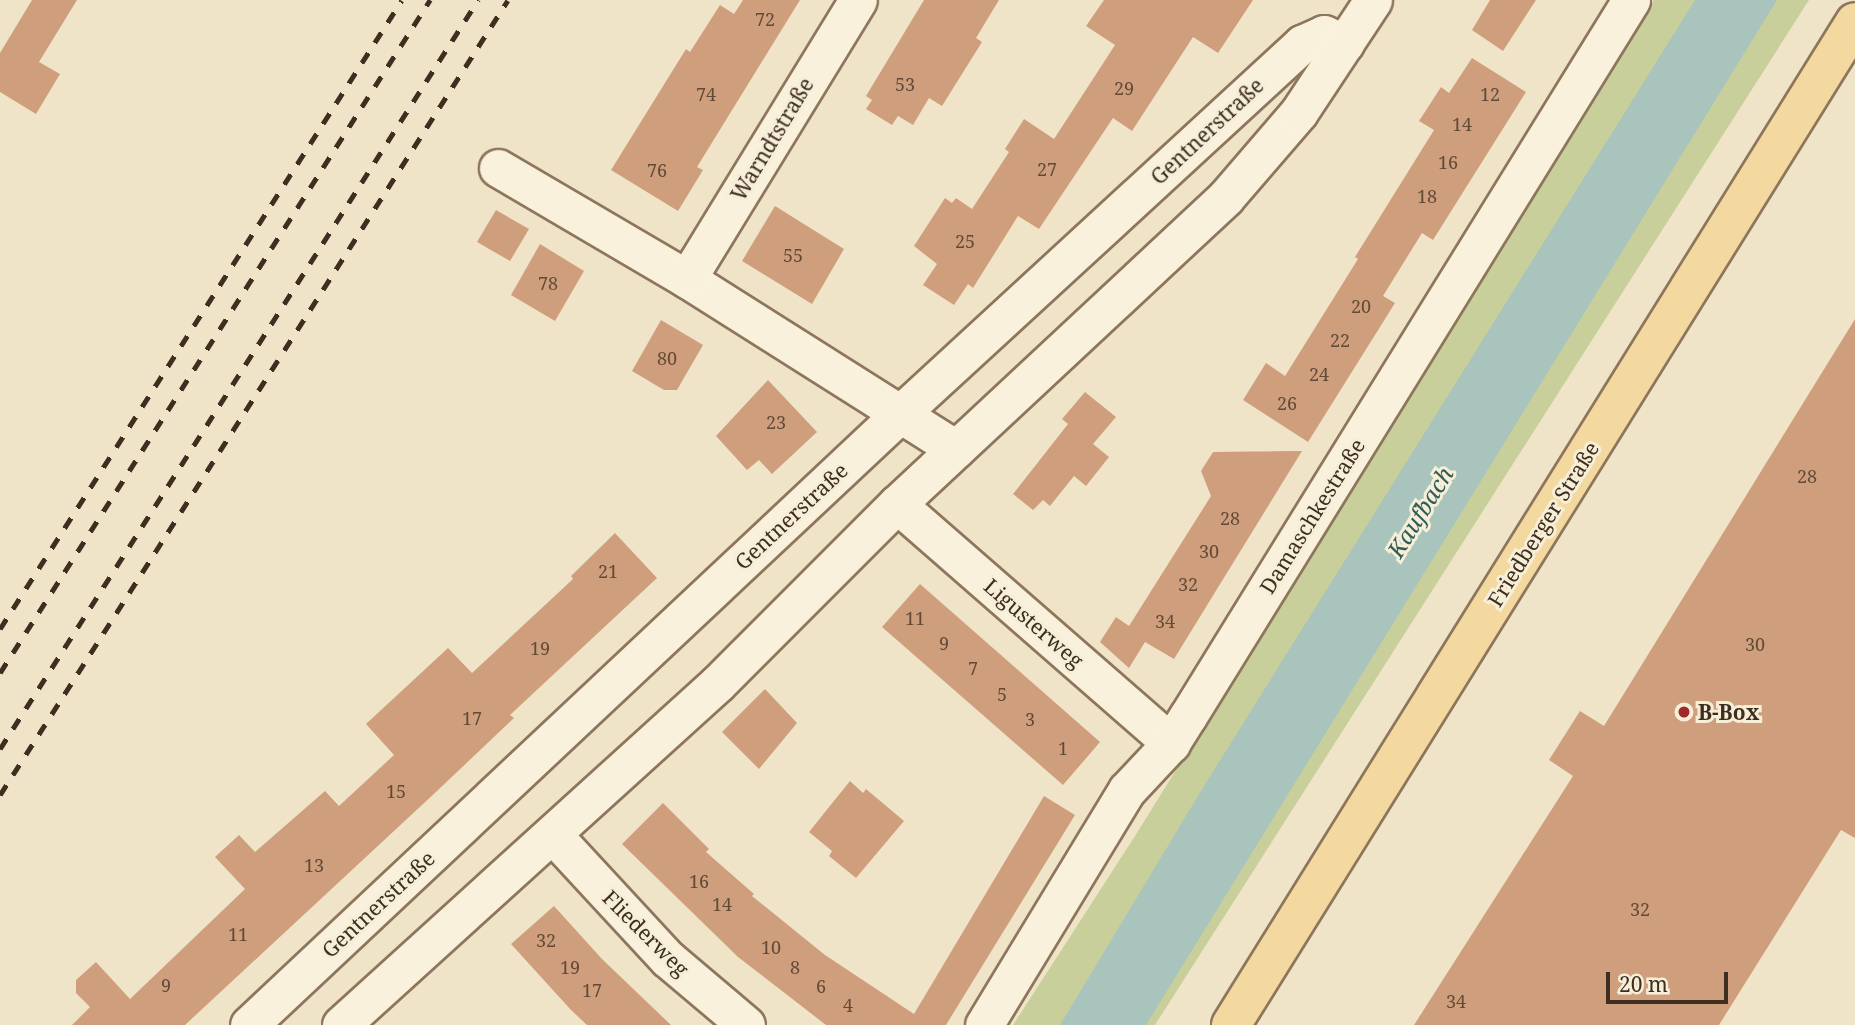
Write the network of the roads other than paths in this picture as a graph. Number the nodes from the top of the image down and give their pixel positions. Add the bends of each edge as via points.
1 (858, 0) edge
2 (1373, 0) edge
3 (1631, 0) edge
4 (1855, 22) edge
5 (1345, 44) junction
6 (498, 168) dead end
7 (687, 279) junction
8 (902, 412) junction
9 (956, 449) junction
10 (897, 504) junction
11 (1171, 743) junction
12 (553, 835) junction
13 (249, 1025) edge
14 (341, 1025) edge
15 (746, 1025) edge
16 (984, 1025) edge
17 (1231, 1025) edge

1 - 7 street, Warndtstraße
2 - 5 street
3 - 11 street, Damaschkestraße
4 - 17 main road, Friedberger Straße
5 - 8 street, Gentnerstraße via 1324,34 1302,44
5 - 9 street via 1299,112 1226,197
6 - 7 street
7 - 8 street
8 - 9 street
8 - 13 street, Gentnerstraße
9 - 10 street
10 - 11 street, Ligusterweg
10 - 12 street via 717,684
11 - 16 street, Damaschkestraße via 1127,790
12 - 14 street
12 - 15 street, Fliederweg via 668,959

